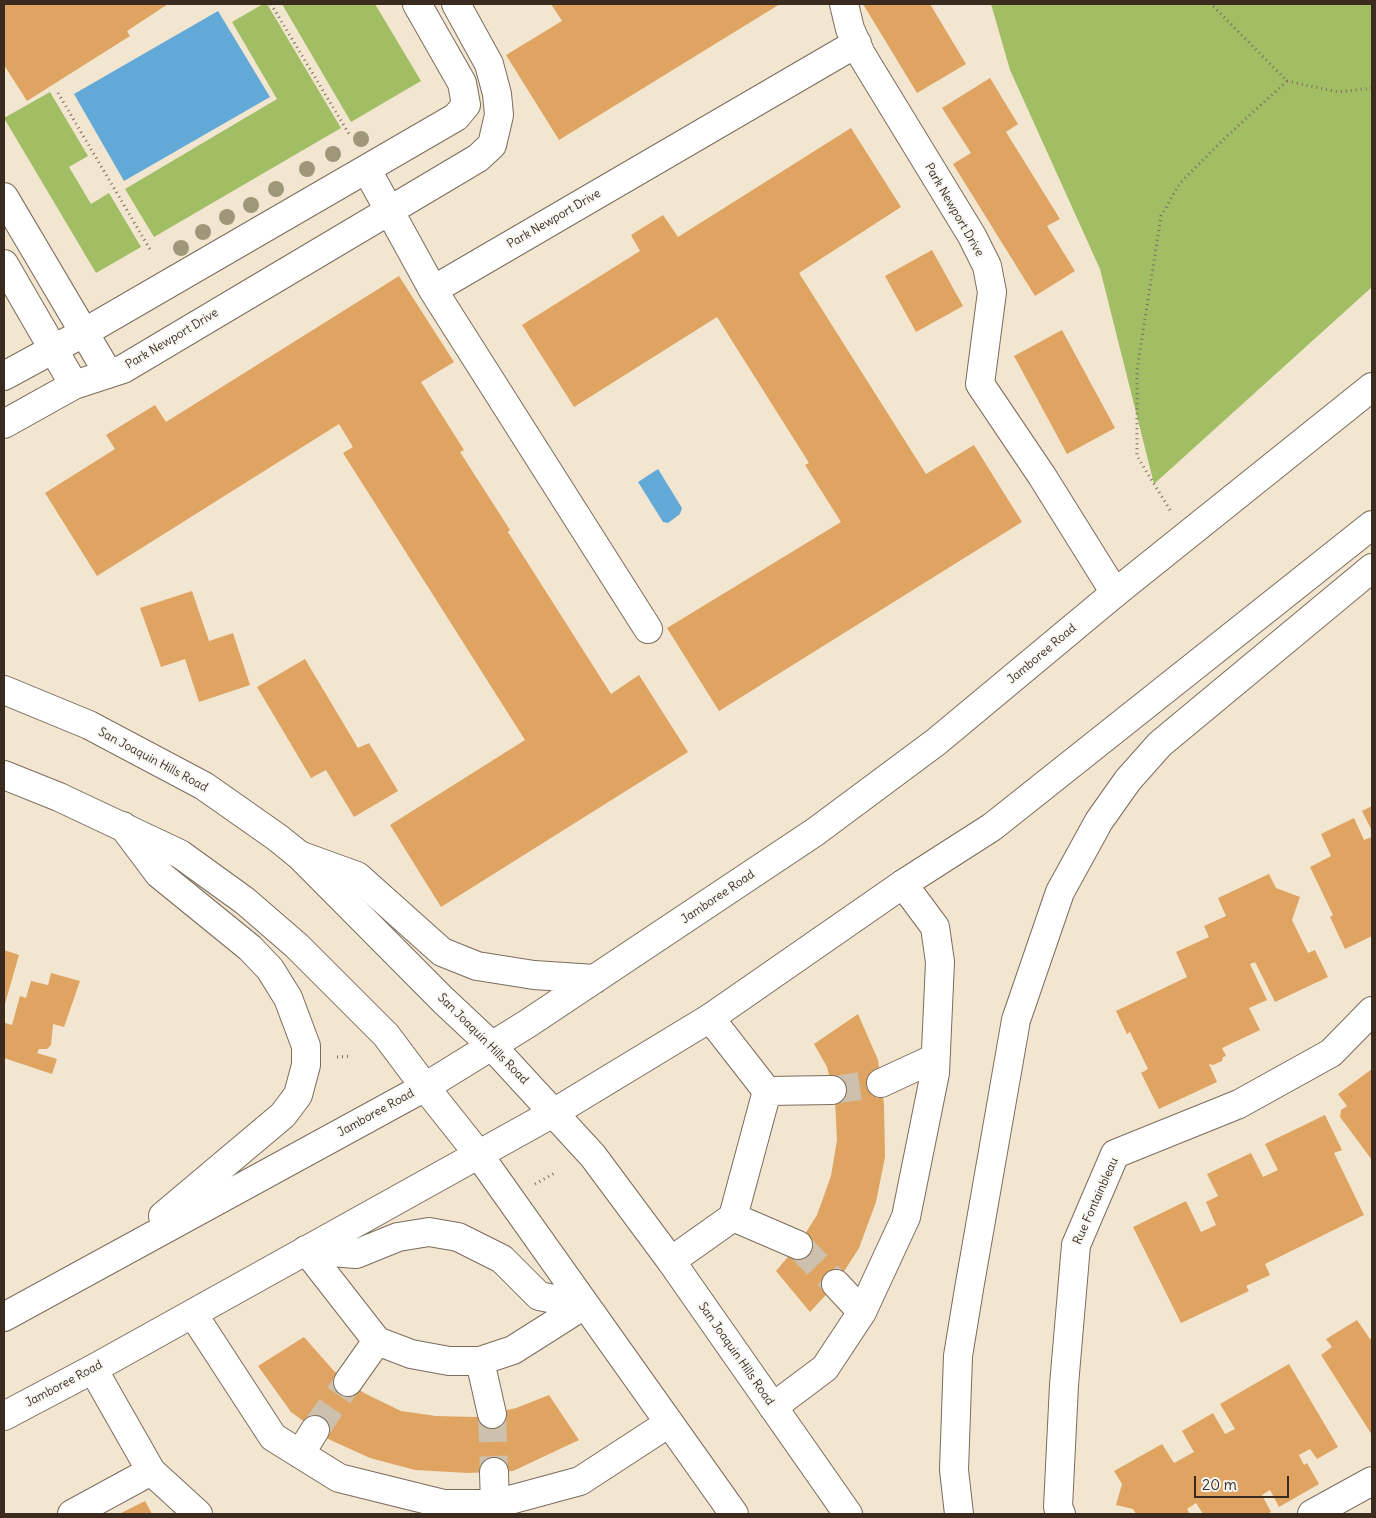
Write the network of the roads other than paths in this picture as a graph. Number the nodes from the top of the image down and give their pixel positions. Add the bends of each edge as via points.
1 (417, 4) edge
2 (456, 4) edge
3 (844, 4) edge
4 (856, 43) junction
5 (466, 105) junction
6 (500, 115) junction
7 (367, 170) junction
8 (4, 197) edge
9 (390, 211) junction
10 (4, 264) edge
11 (433, 290) junction
12 (85, 332) junction
13 (54, 350) junction
14 (108, 373) junction
15 (4, 376) edge
16 (74, 385) junction
17 (1372, 387) edge
18 (4, 424) edge
19 (1372, 525) edge
20 (1372, 568) edge
21 (1115, 593) junction
22 (648, 629) dead end
23 (4, 690) edge
24 (4, 775) edge
25 (124, 826) junction
26 (299, 855) junction
27 (903, 884) junction
28 (595, 979) junction
29 (1372, 1010) edge
30 (710, 1018) junction
31 (491, 1045) junction
32 (936, 1058) junction
33 (881, 1083) tunnel mouth
34 (425, 1087) junction
35 (832, 1090) tunnel mouth
36 (767, 1091) junction
37 (555, 1112) junction
38 (479, 1154) junction
39 (733, 1217) junction
40 (798, 1246) tunnel mouth
41 (306, 1250) junction
42 (118, 1255) junction
43 (671, 1260) junction
44 (836, 1284) tunnel mouth
45 (584, 1304) junction
46 (862, 1312) junction
47 (193, 1314) junction
48 (4, 1317) edge
49 (377, 1341) junction
50 (480, 1361) junction
51 (93, 1369) junction
52 (348, 1382) tunnel mouth
53 (773, 1407) junction
54 (492, 1414) tunnel mouth
55 (4, 1416) edge
56 (669, 1423) junction
57 (315, 1430) tunnel mouth
58 (300, 1454) junction
59 (151, 1471) junction
60 (494, 1472) tunnel mouth
61 (1372, 1481) edge
62 (496, 1504) junction
63 (72, 1514) edge
64 (198, 1514) edge
65 (734, 1514) edge
66 (848, 1514) edge
67 (959, 1514) edge
68 (1061, 1514) edge
69 (1312, 1514) edge

1 - 5 main road via 462,83
2 - 6 main road, Park Newport Drive via 489,64
3 - 4 main road, Park Newport Drive
4 - 11 main road, Park Newport Drive
4 - 21 main road, Park Newport Drive via 987,266 992,292 980,384
5 - 6 main road
5 - 7 main road via 456,117
6 - 9 main road, Park Newport Drive via 492,145 478,158
7 - 9 main road
7 - 12 main road
8 - 12 main road
9 - 11 main road
9 - 14 main road, Park Newport Drive via 123,369
10 - 13 main road
11 - 22 main road
12 - 13 main road
12 - 14 main road
13 - 15 main road
13 - 16 main road
14 - 16 main road, Park Newport Drive
16 - 18 main road, Park Newport Drive
17 - 21 main road, Jamboree Road
19 - 27 main road, Jamboree Road via 992,826
20 - 67 main road via 1160,744 1128,780 1099,821 1060,892 1016,1020 969,1288 958,1356 954,1470
21 - 28 main road, Jamboree Road via 936,742 815,832
23 - 26 main road, San Joaquin Hills Road via 89,725 204,786
24 - 25 main road
25 - 34 main road via 180,854 245,901 296,946 386,1035
25 - 42 main road via 159,874 250,948 270,969 288,998 304,1038 307,1057 298,1095 283,1115
26 - 28 main road via 357,876 442,952 477,966 534,975
26 - 31 main road, San Joaquin Hills Road
27 - 30 main road, Jamboree Road
27 - 32 main road via 935,927 940,962
28 - 31 main road, Jamboree Road
29 - 68 main road, Rue Fontainbleau via 1332,1053 1248,1100 1115,1154 1076,1245 1064,1385 1058,1507
30 - 36 main road
30 - 37 main road, Jamboree Road
31 - 34 main road, Jamboree Road
31 - 37 main road, San Joaquin Hills Road
32 - 33 main road
32 - 46 main road via 906,1217
34 - 38 main road
34 - 42 main road, Jamboree Road
35 - 36 main road
36 - 39 main road
37 - 38 main road, Jamboree Road
37 - 43 main road, San Joaquin Hills Road
38 - 41 main road, Jamboree Road
38 - 45 main road
39 - 40 main road
39 - 43 main road
41 - 45 main road via 356,1254 398,1237 429,1232 458,1237 502,1258 539,1296
41 - 47 main road, Jamboree Road
41 - 49 main road
42 - 48 main road, Jamboree Road
43 - 53 main road, San Joaquin Hills Road
44 - 46 main road
45 - 50 main road via 513,1350
45 - 56 main road
46 - 53 main road via 825,1368
47 - 51 main road, Jamboree Road
47 - 58 main road via 273,1437
49 - 50 main road via 411,1354 449,1361
49 - 52 main road
50 - 54 main road
51 - 55 main road, Jamboree Road
51 - 59 main road
53 - 66 main road, San Joaquin Hills Road
56 - 62 main road via 580,1481
56 - 65 main road
57 - 58 main road
58 - 62 main road via 339,1478 444,1504
59 - 63 main road
59 - 64 main road
60 - 62 main road
61 - 69 main road

